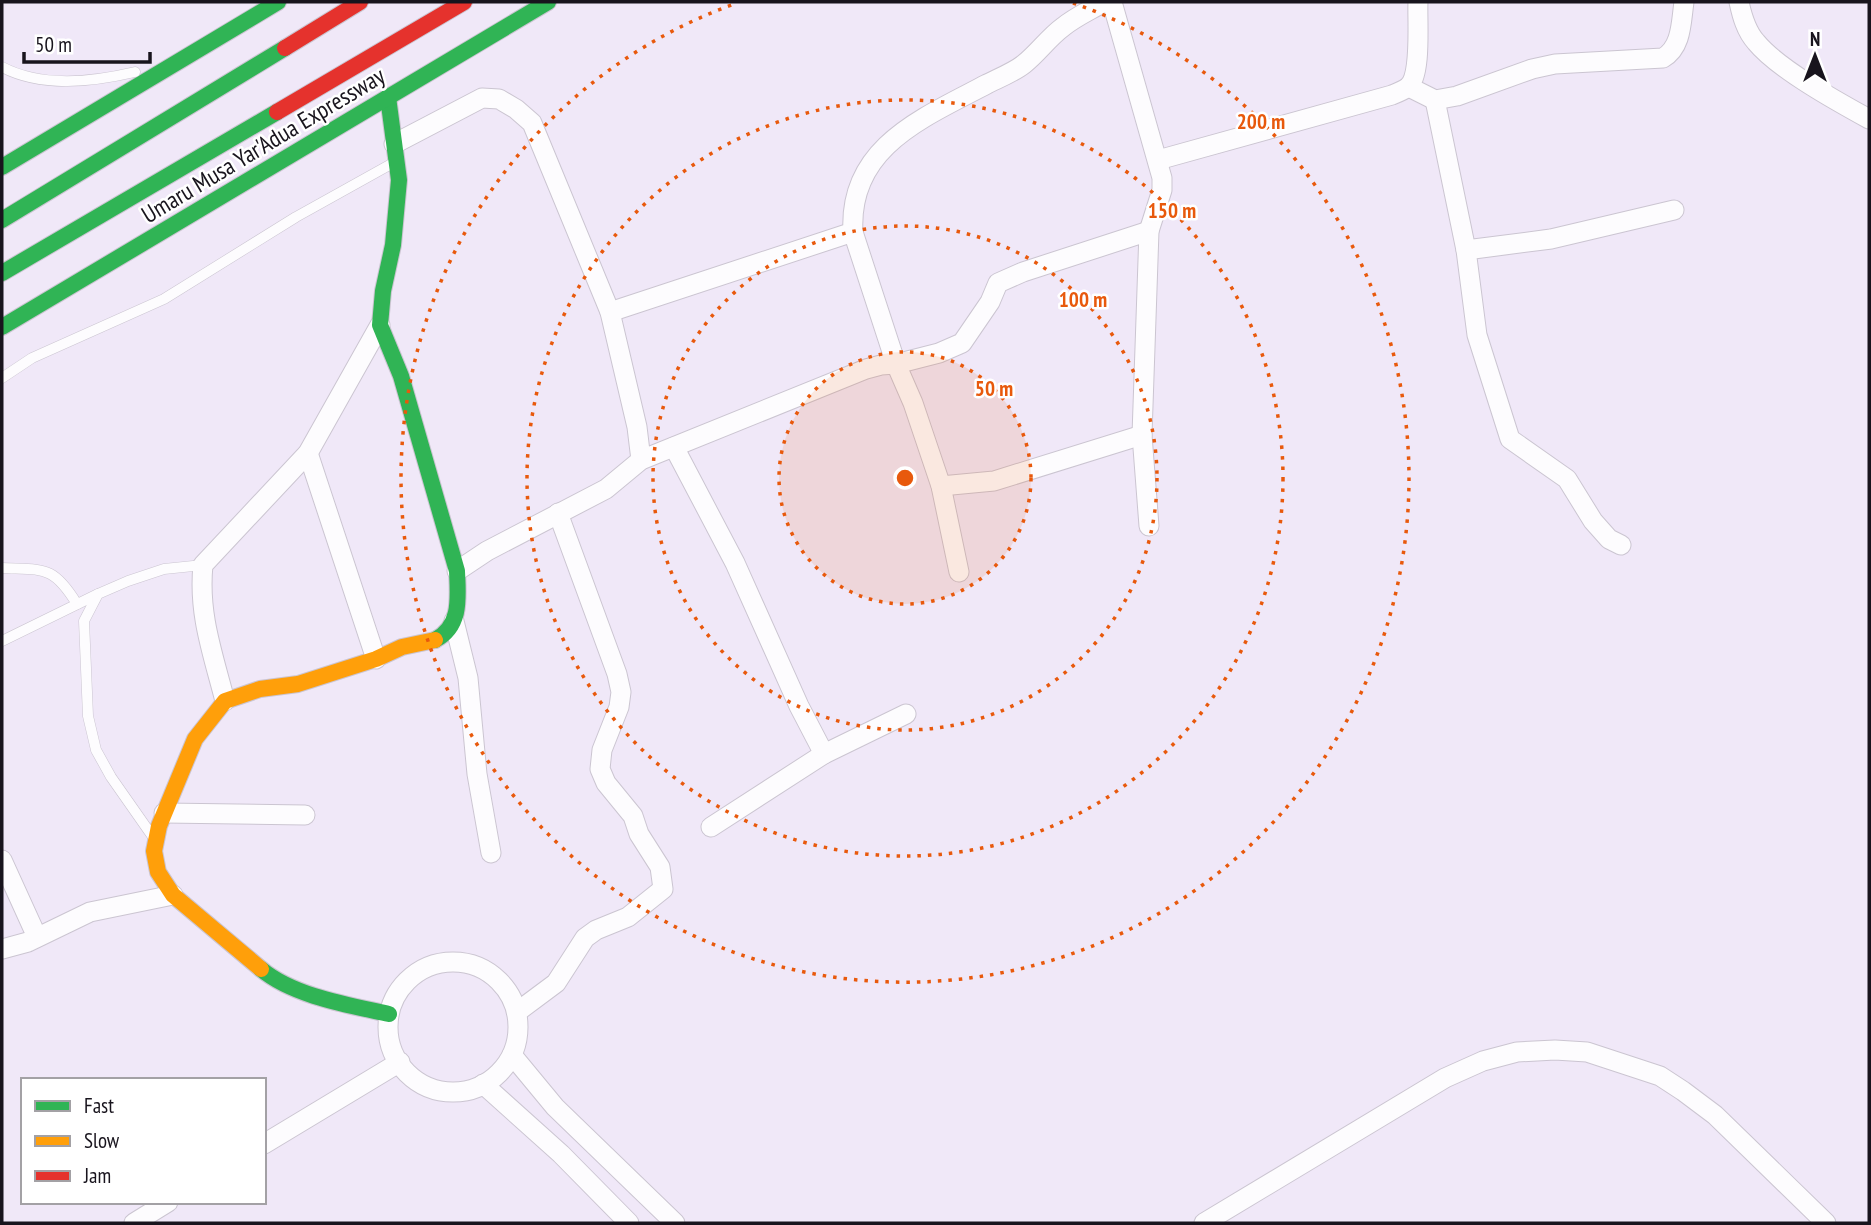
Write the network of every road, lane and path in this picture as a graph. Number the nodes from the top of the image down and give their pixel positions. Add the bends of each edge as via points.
1 (278, 2) edge
2 (360, 2) edge
3 (464, 2) edge
4 (548, 2) edge
5 (1104, 2) edge
6 (1112, 2) edge
7 (1418, 2) edge
8 (1684, 2) edge
9 (1739, 2) edge
10 (468, 19) dead end
11 (384, 48) junction
12 (176, 62) junction
13 (2, 67) edge
14 (1409, 87) junction
15 (388, 97) junction
16 (1435, 100) junction
17 (1869, 119) edge
18 (127, 146) junction
19 (395, 153) junction
20 (1158, 160) junction
21 (2, 167) edge
22 (52, 169) dead end
23 (156, 183) junction
24 (1674, 210) dead end
25 (2, 220) edge
26 (108, 229) dead end
27 (1149, 231) junction
28 (853, 232) junction
29 (1466, 250) junction
30 (2, 273) edge
31 (61, 274) dead end
32 (610, 312) junction
33 (7, 324) edge
34 (380, 325) junction
35 (896, 364) junction
36 (2, 378) edge
37 (1142, 435) junction
38 (674, 447) junction
39 (308, 453) junction
40 (641, 460) junction
41 (941, 486) junction
42 (558, 513) junction
43 (1149, 526) dead end
44 (1621, 545) dead end
45 (203, 565) junction
46 (2, 568) edge
47 (457, 571) junction
48 (959, 572) dead end
49 (98, 594) junction
50 (77, 604) junction
51 (454, 621) junction
52 (2, 641) edge
53 (376, 659) junction
54 (225, 701) junction
55 (906, 714) dead end
56 (824, 754) junction
57 (164, 813) junction
58 (305, 815) dead end
59 (711, 827) dead end
60 (156, 842) junction
61 (491, 853) dead end
62 (2, 860) edge
63 (173, 895) junction
64 (37, 937) junction
65 (2, 949) edge
66 (517, 1012) junction
67 (389, 1014) junction
68 (512, 1055) junction
69 (400, 1062) junction
70 (484, 1084) junction
71 (266, 1143) edge
72 (165, 1204) edge
73 (134, 1223) edge
74 (629, 1223) edge
75 (675, 1223) edge
76 (1204, 1223) edge
77 (1826, 1223) edge

1 - 12 main road
2 - 18 main road
3 - 11 main road, Umaru Musa Yar'Adua Expressway
4 - 15 main road, Umaru Musa Yar'Adua Expressway
5 - 28 street via 1062,27 1023,65 919,120 888,144 857,187
6 - 20 street
7 - 14 street via 1417,55
8 - 16 street via 1678,39 1671,54 1663,58 1555,64
9 - 17 street via 1756,42 1781,64
10 - 11 main road
11 - 23 main road, Umaru Musa Yar'Adua Expressway
12 - 13 lane via 66,81 37,79
12 - 21 main road
14 - 16 street
14 - 20 street
15 - 19 main road
15 - 33 main road, Umaru Musa Yar'Adua Expressway
16 - 29 street
18 - 22 main road
18 - 25 main road
19 - 32 street via 482,98 499,99 516,109 532,123
19 - 34 main road via 399,180
19 - 36 lane via 164,299 32,359
20 - 27 street via 1162,190
23 - 26 main road
23 - 30 main road, Umaru Musa Yar'Adua Expressway
24 - 29 street via 1551,239
27 - 35 street via 998,283 962,343
27 - 37 street
28 - 32 street
28 - 35 street
29 - 44 street via 1477,335 1510,439 1567,480 1592,521
31 - 33 main road
32 - 40 street
34 - 39 street
34 - 47 main road via 401,376
35 - 38 street via 866,369
35 - 41 street
37 - 41 street via 994,481
37 - 43 street
38 - 40 street
38 - 56 street via 736,563
39 - 45 street
39 - 53 street
40 - 42 street via 606,489
41 - 48 street
42 - 47 street
42 - 66 street via 621,692 600,769 633,816 660,867 663,888 628,917 585,938 556,983
45 - 49 lane via 164,569
45 - 54 street via 202,613
46 - 50 lane via 46,570 65,585
47 - 51 main road
49 - 50 lane
49 - 60 lane via 84,621 88,716 96,750
50 - 52 lane
51 - 53 main road via 437,639 402,646
51 - 61 street via 468,678 477,774
53 - 54 main road
54 - 57 main road via 195,738
55 - 56 street
56 - 59 street
57 - 58 street
57 - 60 main road
60 - 63 main road via 158,872
62 - 64 street
63 - 64 street via 90,912
63 - 67 main road via 275,980 337,1003
64 - 65 street
66 - 67 street via 508,991 493,975 474,965 452,962 430,966 411,977 397,993
66 - 68 street via 518,1034
67 - 69 street via 388,1035
68 - 70 street
68 - 75 street via 555,1107
69 - 70 street via 423,1084 443,1091 464,1091
69 - 71 street
70 - 74 street
72 - 73 street
76 - 77 street via 1445,1078 1483,1060 1555,1050 1587,1052 1660,1076 1684,1091

